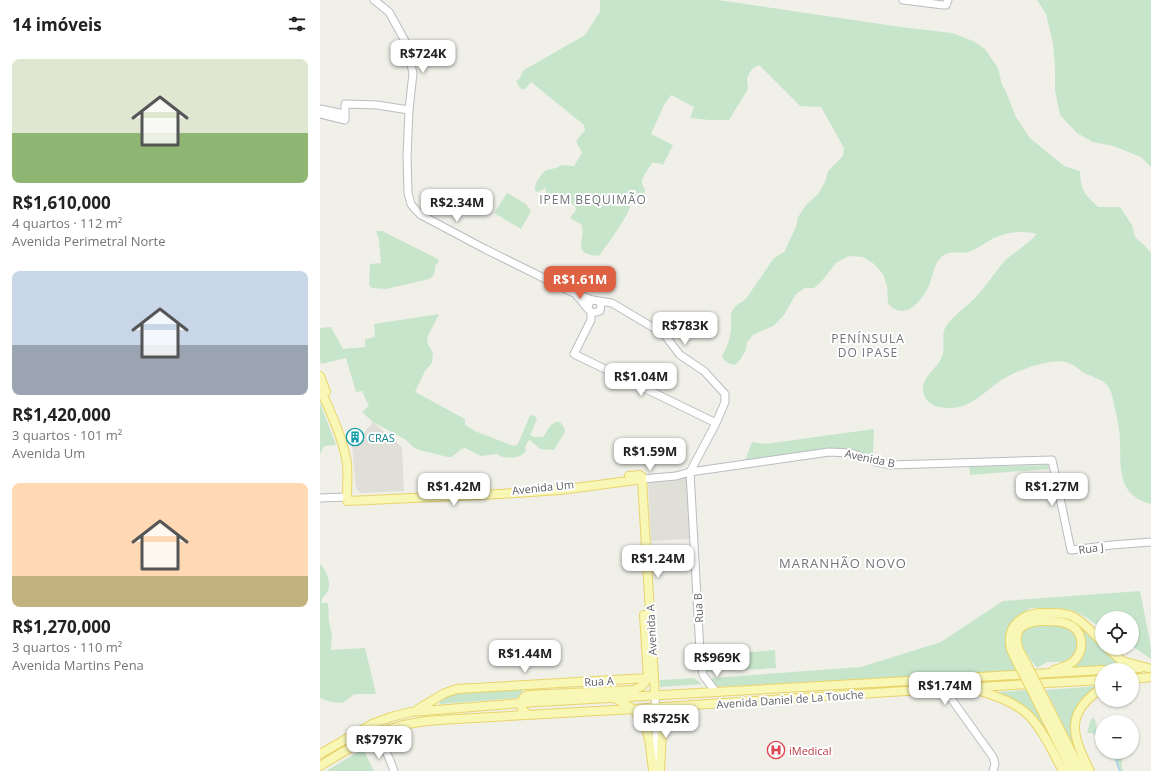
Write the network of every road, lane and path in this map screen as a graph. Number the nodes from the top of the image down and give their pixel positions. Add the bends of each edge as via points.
1 (374, 0) edge
2 (904, 0) edge
3 (938, 0) edge
4 (944, 0) edge
5 (948, 0) edge
6 (320, 109) edge
7 (409, 110) junction
8 (320, 114) edge
9 (345, 117) junction
10 (572, 292) junction
11 (595, 301) junction
12 (590, 310) junction
13 (320, 376) edge
14 (320, 388) edge
15 (716, 423) junction
16 (690, 472) junction
17 (639, 478) junction
18 (320, 498) edge
19 (350, 499) junction
20 (1151, 542) edge
21 (1071, 550) joint
22 (1095, 635) edge
23 (1116, 655) edge
24 (1024, 667) junction
25 (1150, 668) edge
26 (1139, 669) edge
27 (1095, 670) edge
28 (1040, 674) junction
29 (648, 678) junction
30 (1151, 678) edge
31 (1139, 679) edge
32 (1095, 680) edge
33 (969, 688) junction
34 (631, 690) junction
35 (938, 690) junction
36 (716, 692) junction
37 (1095, 694) edge
38 (655, 695) junction
39 (1039, 695) junction
40 (613, 698) junction
41 (520, 703) junction
42 (681, 706) junction
43 (655, 708) junction
44 (633, 709) junction
45 (412, 712) junction
46 (528, 715) junction
47 (368, 739) junction
48 (321, 752) edge
49 (320, 766) edge
50 (394, 771) edge
51 (653, 771) edge
52 (657, 771) edge
53 (660, 771) edge
54 (993, 771) edge
55 (1063, 771) edge
56 (1072, 771) edge
57 (1082, 771) edge
58 (1090, 771) edge

1 - 7 street via 386,9 405,41 413,73
2 - 5 street via 943,5 946,5
3 - 4 street
6 - 9 street
7 - 9 street via 345,104
7 - 10 street via 408,193 414,208 421,215
8 - 9 street
10 - 11 street
10 - 12 street
11 - 12 street via 589,303
11 - 12 street via 601,305 601,309 595,313
11 - 15 street via 612,303 664,334 680,355 704,371 726,397
12 - 15 street via 591,320 574,354
13 - 19 main road via 349,456
14 - 19 main road via 341,441 347,466
15 - 16 street
16 - 17 street, Avenida B via 676,476
16 - 21 street, Avenida B via 829,452 852,453 891,465 1052,460
16 - 36 street, Rua B via 703,675
17 - 19 main road, Avenida Um via 552,488
17 - 29 main road, Avenida A
17 - 38 main road, Avenida A
18 - 19 street
20 - 21 street, Rua J
22 - 24 main road via 1083,623 1059,613 1032,614 1022,618 1017,622 1010,640 1012,651
23 - 25 main road via 1122,661
24 - 28 main road via 1017,643 1018,634 1023,626 1033,621 1062,622 1075,628 1080,636 1079,654 1065,666
24 - 39 main road, bridge
25 - 26 main road
27 - 28 main road, Avenida Daniel de La Touche
28 - 36 main road, Avenida Daniel de La Touche
29 - 34 main road via 642,686
29 - 45 main road, Rua A via 457,689
30 - 31 main road
32 - 33 main road, Avenida Daniel de La Touche
33 - 35 main road, Avenida Daniel de La Touche
33 - 55 main road via 1005,700 1026,713 1039,728
34 - 38 main road
34 - 41 main road via 528,695
35 - 42 main road, Avenida Daniel de La Touche
35 - 54 street via 950,697 993,757
36 - 38 main road, Avenida Daniel de La Touche
37 - 58 main road via 1085,702 1078,714 1075,729 1077,743
38 - 40 main road, Avenida Daniel de La Touche
38 - 43 street, Avenida A
39 - 56 main road
39 - 57 main road
40 - 41 main road, Avenida Daniel de La Touche
40 - 44 main road
41 - 45 main road, Avenida Daniel de La Touche
41 - 46 main road
42 - 43 main road, Avenida Daniel de La Touche
42 - 53 main road via 662,730
43 - 44 main road, Avenida Daniel de La Touche
43 - 52 street, Avenida A
44 - 46 main road, Avenida Daniel de La Touche
44 - 51 main road via 641,717 646,730
45 - 48 main road, Avenida Daniel de La Touche via 372,724
46 - 47 main road, Avenida Daniel de La Touche via 477,716 423,722 396,727
47 - 49 main road, Avenida Daniel de La Touche
47 - 50 street via 375,740 383,747

